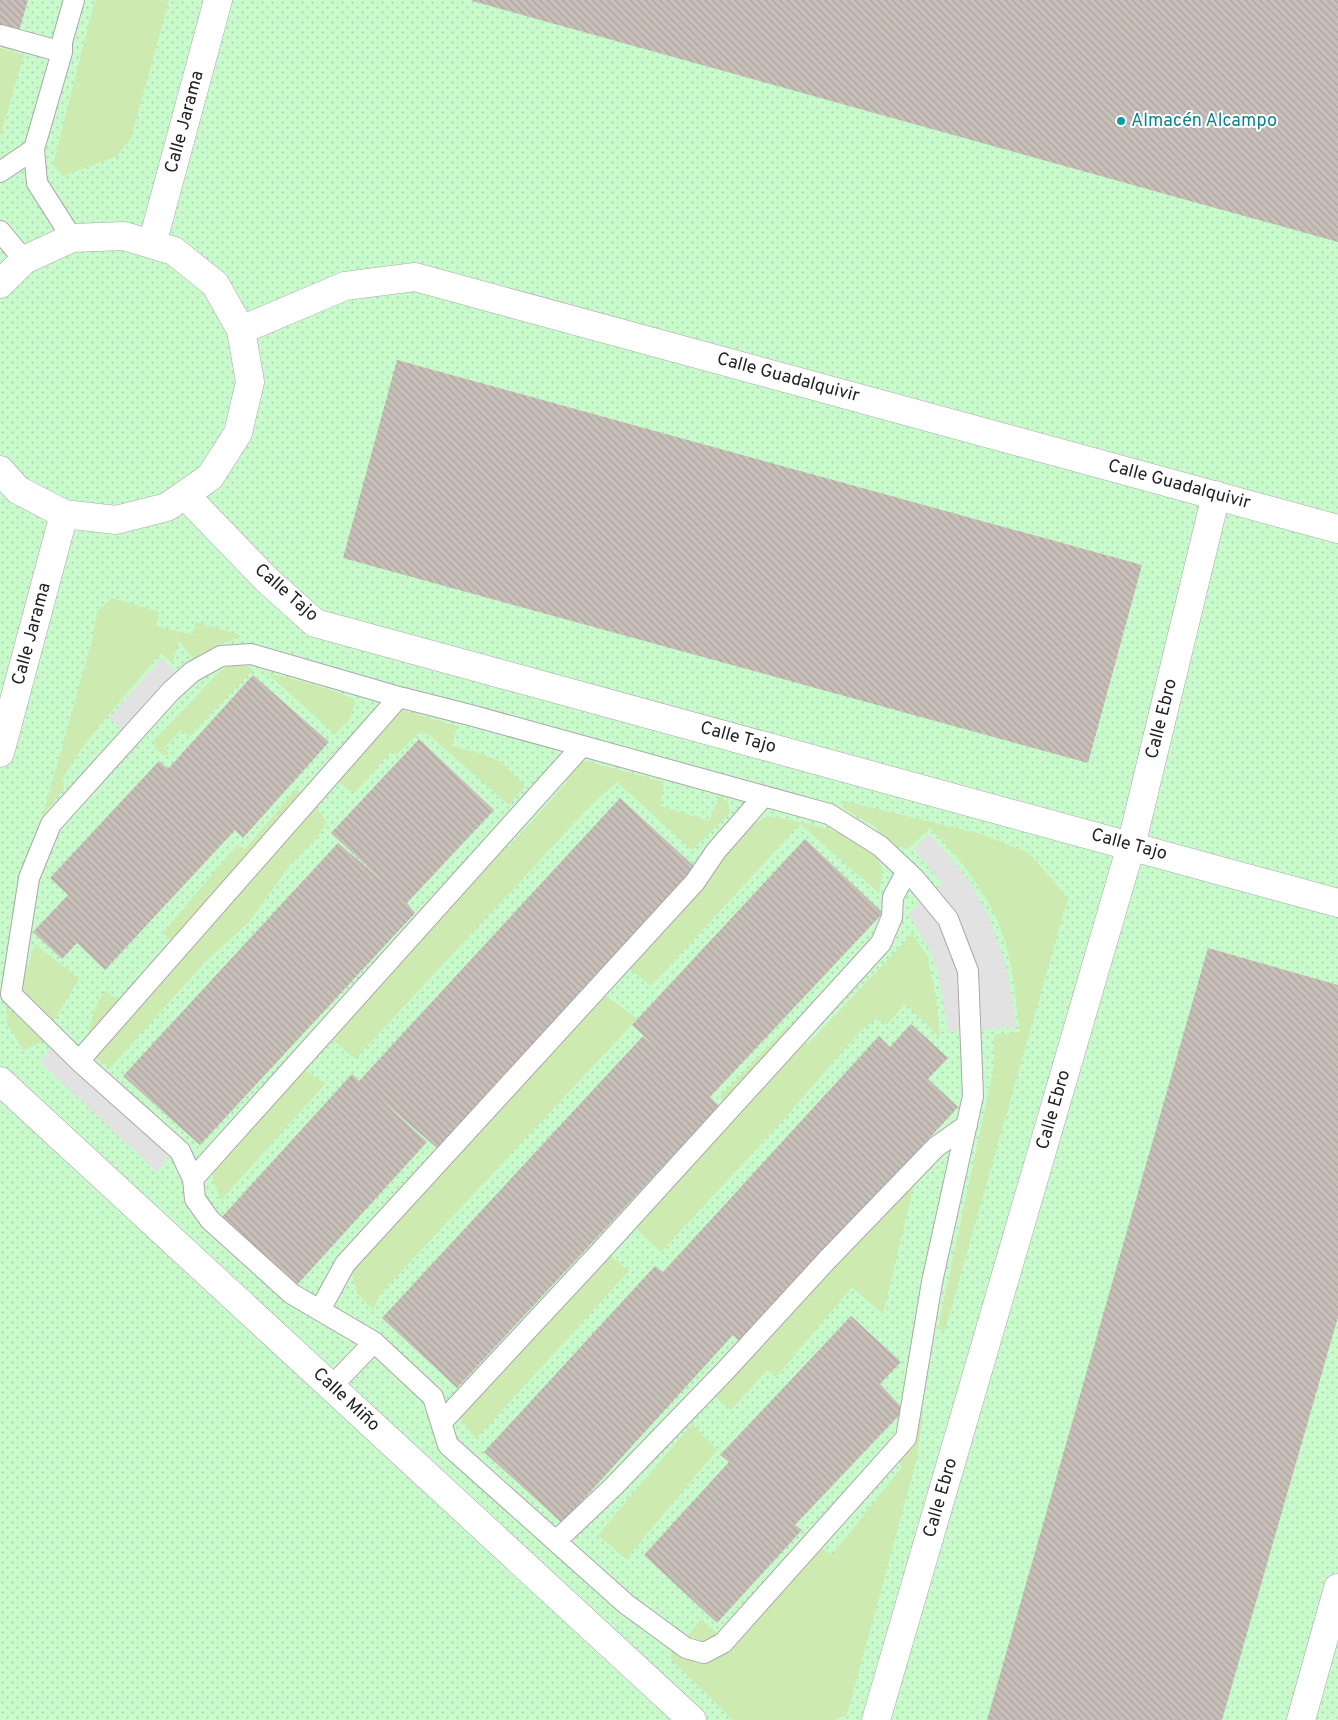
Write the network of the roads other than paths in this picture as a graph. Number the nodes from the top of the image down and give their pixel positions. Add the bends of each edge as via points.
1 (74, 0) edge
2 (218, 0) edge
3 (0, 35) edge
4 (62, 52) junction
5 (34, 148) junction
6 (0, 172) edge
7 (0, 231) edge
8 (72, 238) junction
9 (152, 244) junction
10 (24, 260) junction
11 (0, 284) edge
12 (242, 330) junction
13 (0, 470) edge
14 (185, 495) junction
15 (1216, 495) junction
16 (64, 514) junction
17 (1338, 529) edge
18 (399, 697) junction
19 (582, 746) junction
20 (0, 753) edge
21 (764, 796) junction
22 (1131, 846) junction
23 (907, 871) junction
24 (1338, 903) edge
25 (79, 1061) junction
26 (0, 1081) edge
27 (967, 1125) junction
28 (192, 1179) junction
29 (320, 1310) junction
30 (374, 1342) junction
31 (331, 1387) junction
32 (441, 1423) junction
33 (556, 1541) junction
34 (1338, 1588) edge
35 (692, 1720) edge
36 (876, 1720) edge
37 (1301, 1720) edge

1 - 4 lane
2 - 9 street, Calle Jarama
3 - 4 lane
4 - 5 lane
5 - 6 lane
5 - 8 lane via 37,183
7 - 10 lane
8 - 9 street via 124,236
8 - 10 street
9 - 12 street via 174,252 215,284
10 - 11 street
12 - 14 street via 250,382 238,433 210,477
12 - 15 street, Calle Guadalquivir via 344,286 415,277
13 - 16 street via 18,490
14 - 16 street via 167,508 116,520
14 - 22 street, Calle Tajo via 266,579 315,623
15 - 17 street, Calle Guadalquivir
15 - 22 street, Calle Ebro
16 - 20 street, Calle Jarama
18 - 19 lane
18 - 25 lane
18 - 25 lane via 251,654 221,656 192,672 172,691 51,824 28,878 11,994
19 - 21 lane
19 - 28 lane
21 - 23 lane via 829,814 880,846
21 - 29 lane via 716,851 695,882 345,1264
22 - 24 street, Calle Tajo
22 - 36 street, Calle Ebro
23 - 27 lane via 948,919 968,970 973,1096
23 - 32 lane via 893,897 892,917 881,943
25 - 28 lane via 180,1152
26 - 31 street, Calle Miño
27 - 33 lane via 936,1147 614,1487
27 - 33 lane via 932,1282 906,1438 723,1643 704,1653 686,1648 626,1604
28 - 29 lane via 195,1199 210,1220 292,1294
29 - 30 lane
30 - 31 lane
30 - 32 lane via 433,1397
31 - 35 street, Calle Miño
32 - 33 lane via 448,1445
34 - 37 street

